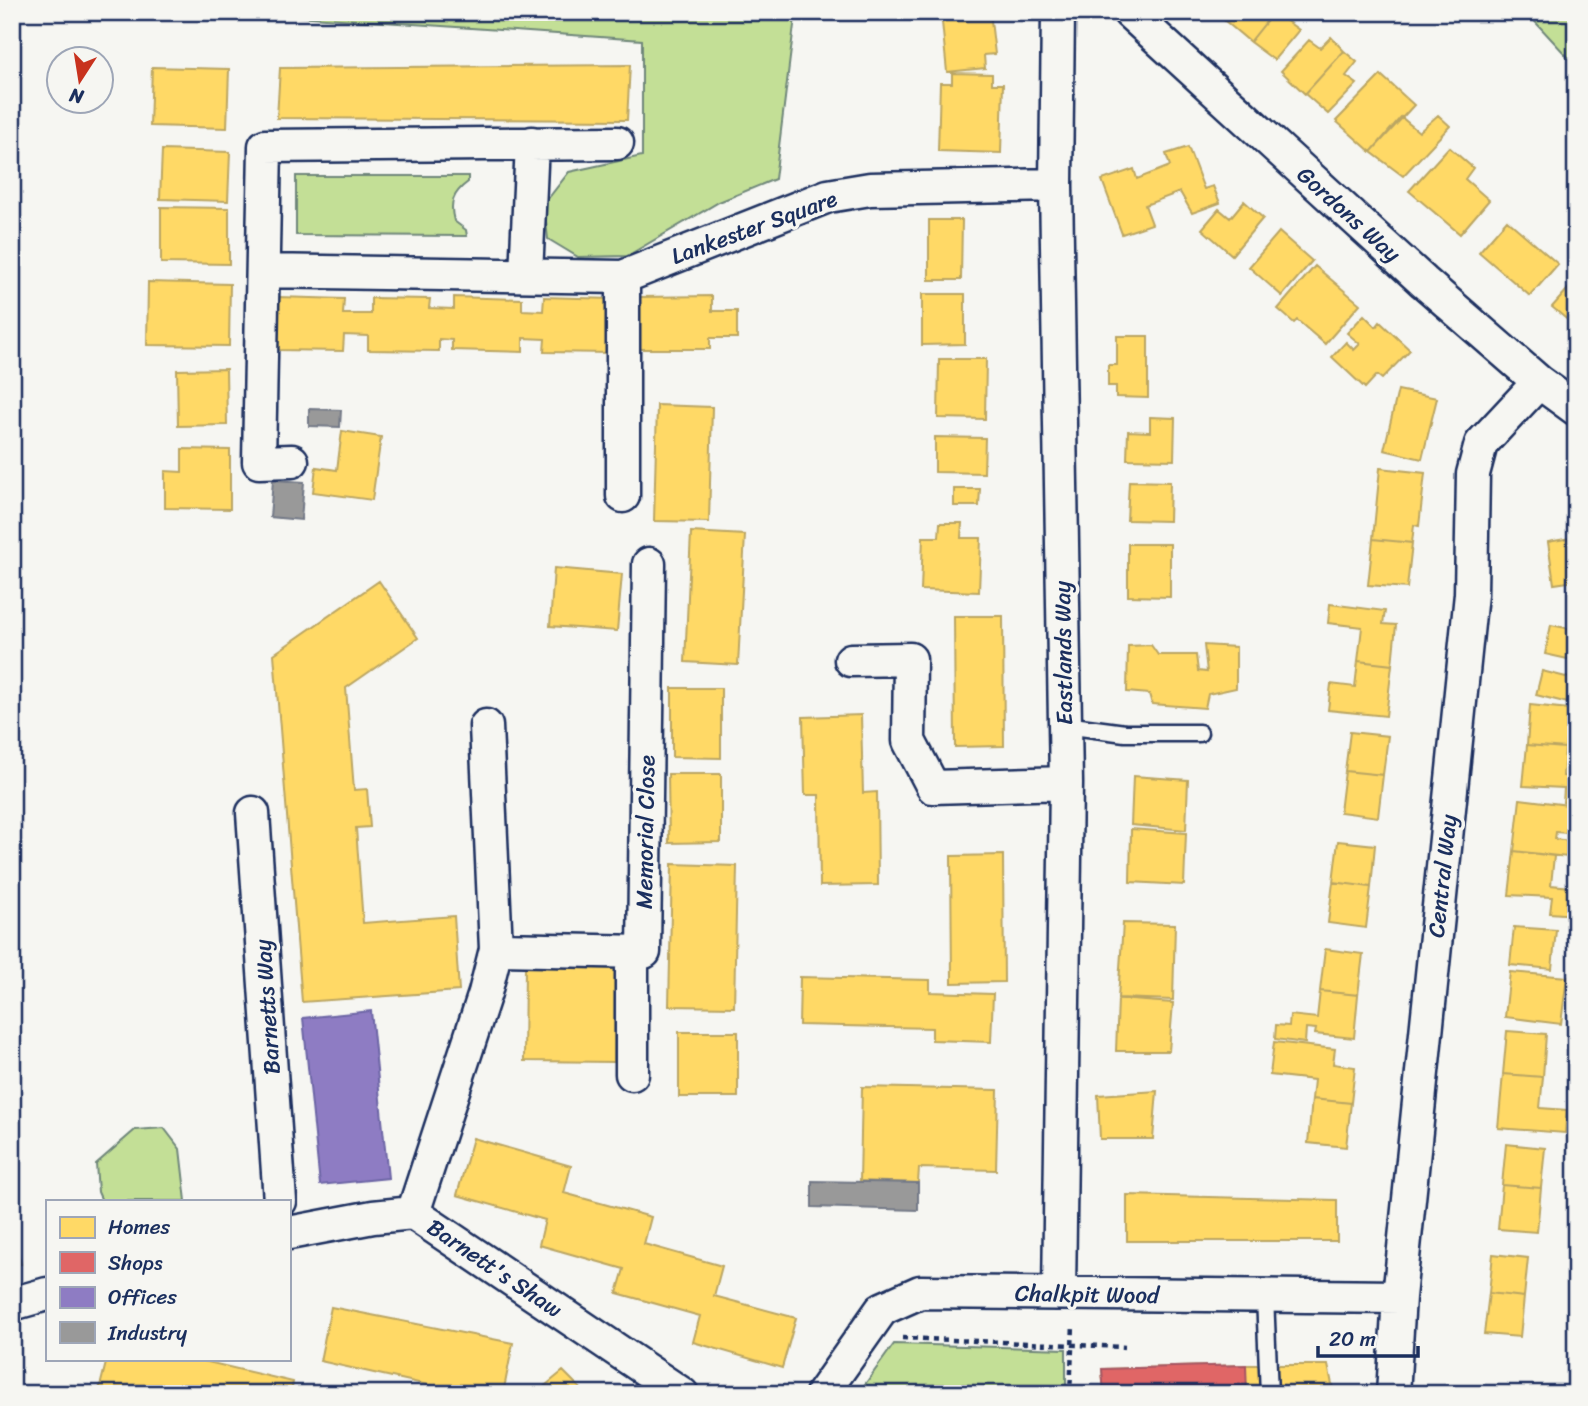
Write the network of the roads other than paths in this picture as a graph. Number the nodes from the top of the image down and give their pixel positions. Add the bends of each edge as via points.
1 (1058, 12) edge
2 (1129, 12) edge
3 (532, 143) junction
4 (617, 143) dead end
5 (1056, 186) junction
6 (263, 271) junction
7 (526, 275) junction
8 (623, 277) junction
9 (1539, 382) junction
10 (1576, 409) edge
11 (292, 461) dead end
12 (623, 496) dead end
13 (649, 564) dead end
14 (851, 660) dead end
15 (1065, 725) junction
16 (486, 726) dead end
17 (1199, 733) dead end
18 (1066, 783) junction
19 (253, 813) dead end
20 (496, 949) junction
21 (632, 952) junction
22 (632, 1074) dead end
23 (280, 1200) edge
24 (413, 1213) junction
25 (290, 1233) edge
26 (1066, 1293) junction
27 (46, 1294) edge
28 (1265, 1296) junction
29 (1399, 1297) junction
30 (12, 1304) edge
31 (682, 1394) edge
32 (822, 1394) edge
33 (1269, 1394) edge
34 (1394, 1394) edge

1 - 5 street, Eastlands Way
2 - 9 street, Gordons Way
3 - 4 street
3 - 6 street via 265,146
3 - 7 street
5 - 8 street, Lankester Square via 870,189 828,196
5 - 15 street, Eastlands Way
6 - 7 street, Lankester Square
6 - 11 street via 259,462
7 - 8 street, Lankester Square
8 - 12 street
9 - 10 street, Gordons Way
9 - 29 street, Central Way via 1481,444 1474,474 1471,594
13 - 21 street, Memorial Close via 644,952
14 - 18 street via 910,659 909,741 933,787
15 - 17 lane via 1125,733
15 - 18 street, Eastlands Way
16 - 20 street
18 - 26 street, Eastlands Way
19 - 23 street, Barnetts Way
20 - 21 street
20 - 24 street
21 - 22 street
24 - 25 street, Barnett's Shaw
24 - 31 street, Barnett's Shaw
26 - 28 street, Chalkpit Wood
26 - 32 street, Chalkpit Wood via 920,1292 882,1309
27 - 30 street
28 - 29 street, Chalkpit Wood
28 - 33 lane
29 - 34 street, Central Way

